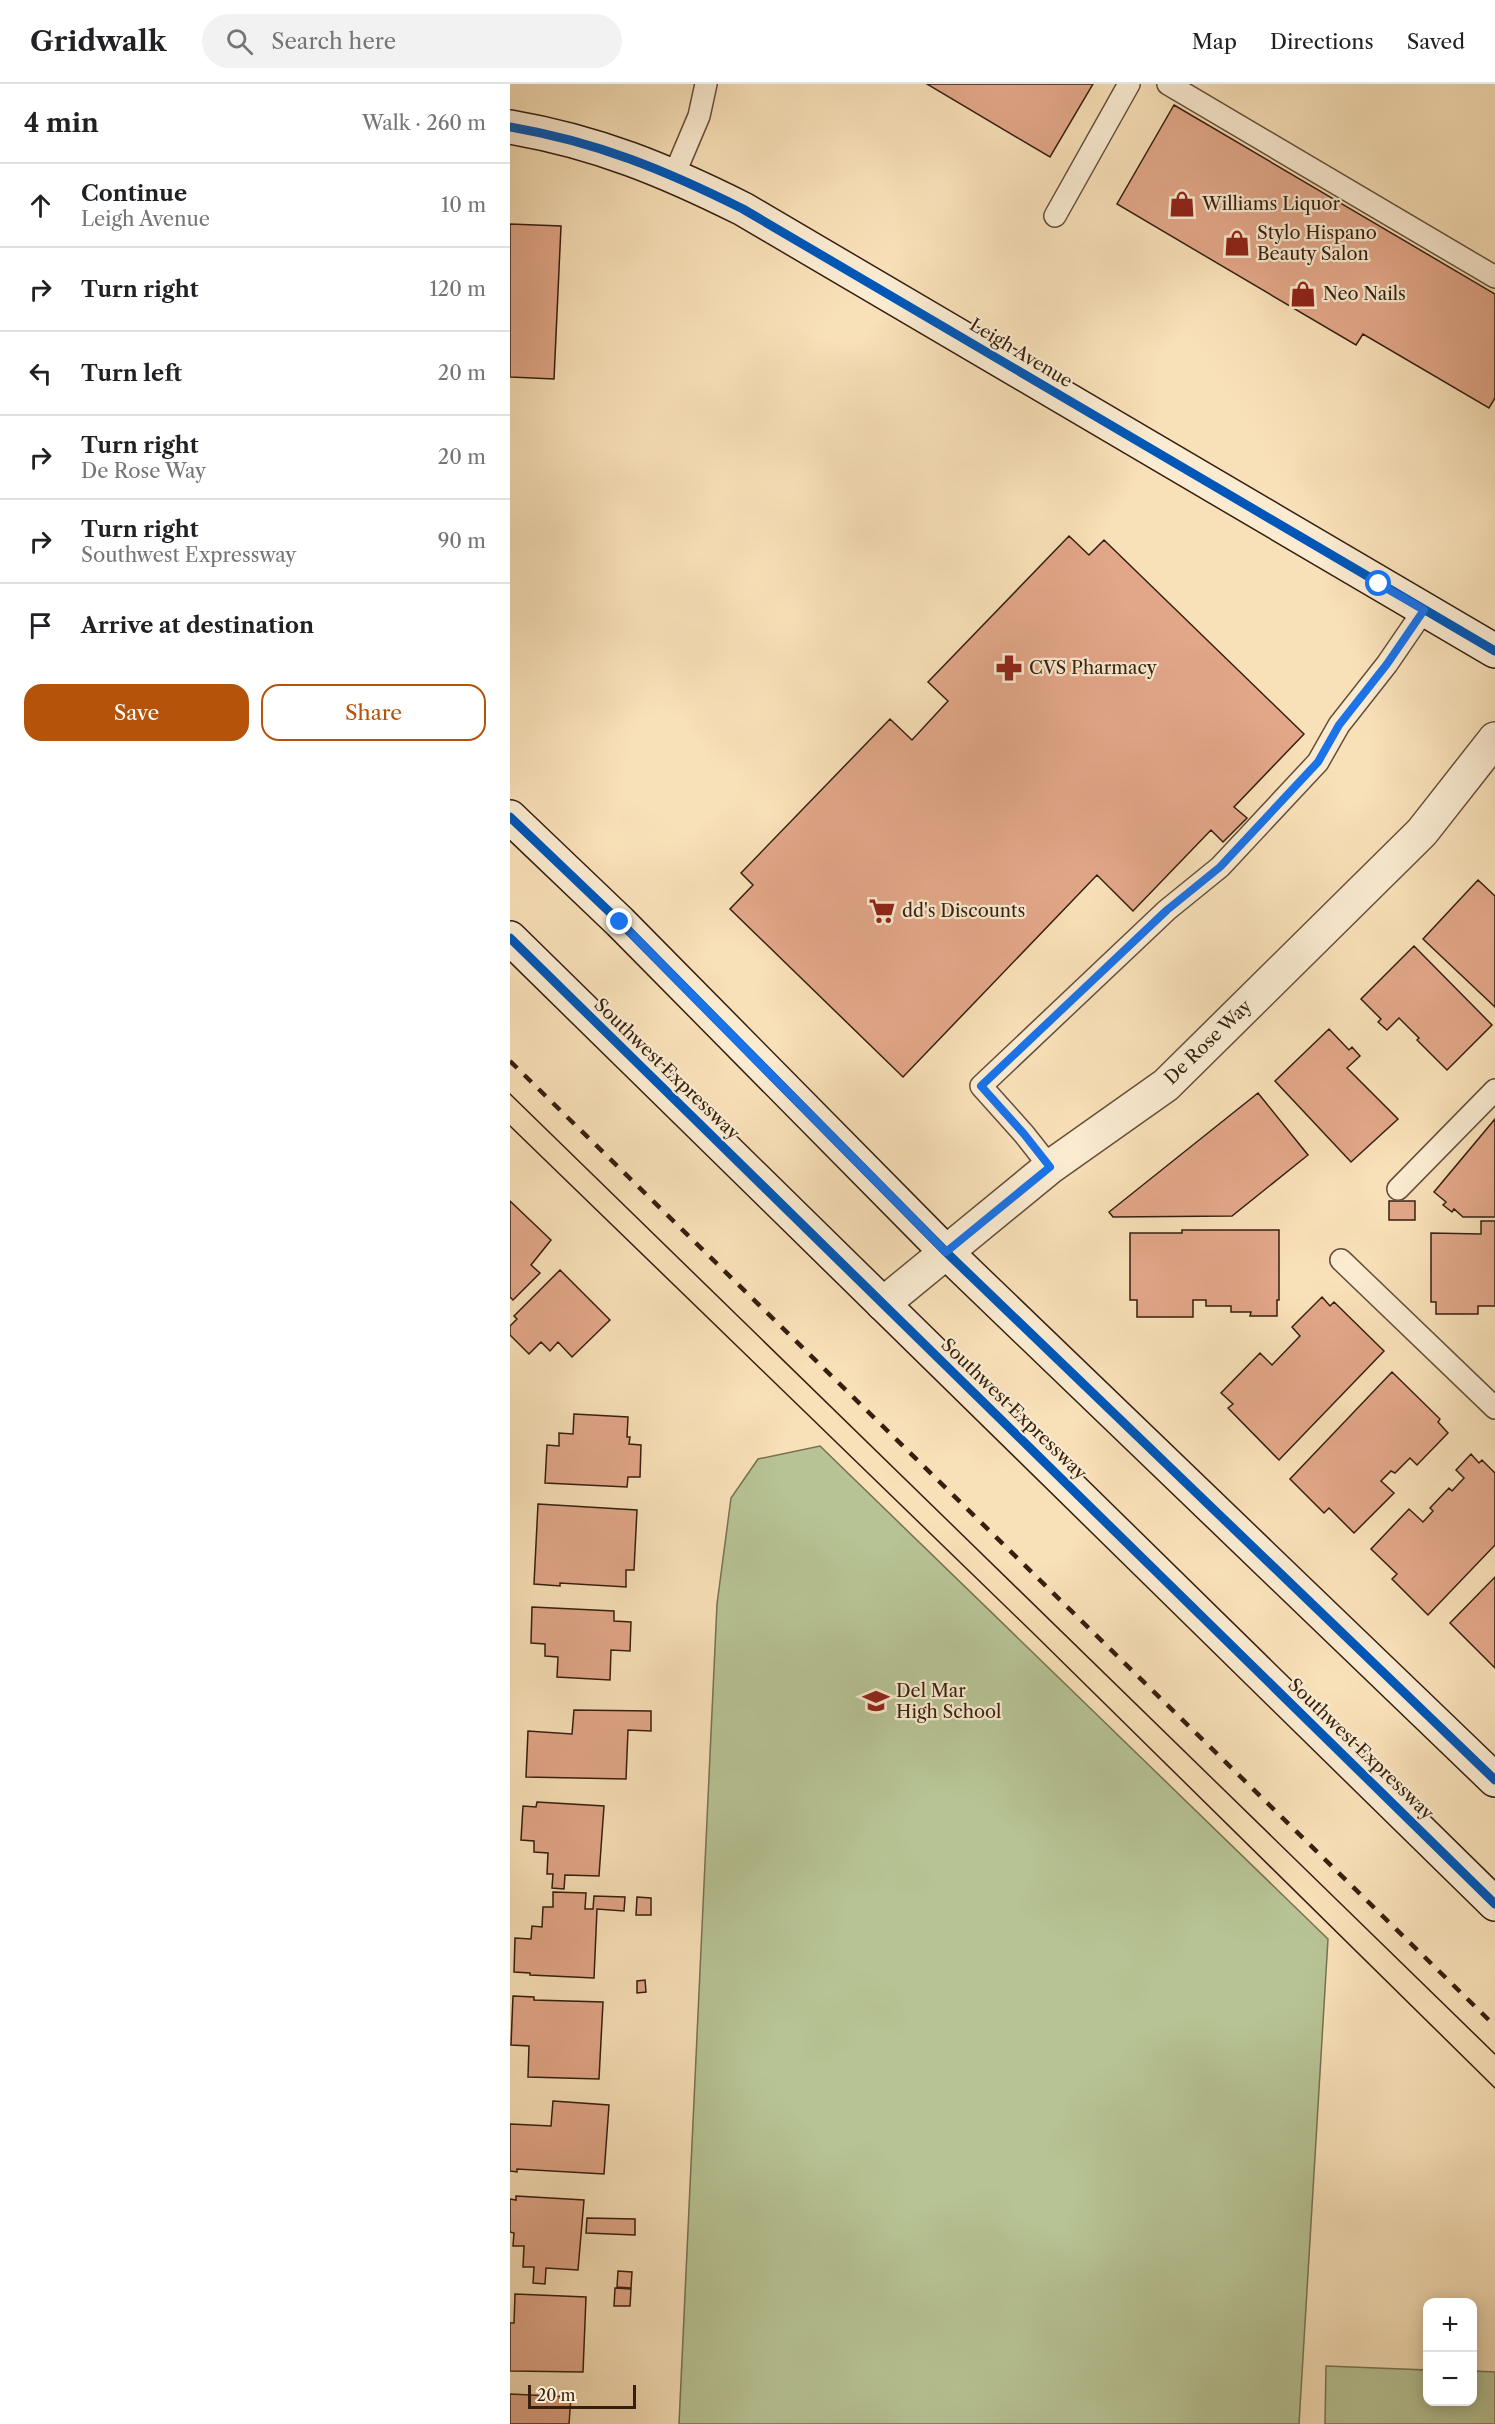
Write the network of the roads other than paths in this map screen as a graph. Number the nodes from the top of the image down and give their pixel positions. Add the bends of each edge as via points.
1 (706, 84) edge
2 (1129, 84) edge
3 (1168, 84) edge
4 (510, 127) edge
5 (674, 175) junction
6 (1055, 216) dead end
7 (1495, 277) edge
8 (1424, 610) junction
9 (1495, 651) edge
10 (1495, 739) edge
11 (510, 817) edge
12 (510, 938) edge
13 (1495, 1090) edge
14 (1050, 1167) junction
15 (1398, 1189) dead end
16 (946, 1252) junction
17 (1341, 1260) dead end
18 (883, 1304) junction
19 (1495, 1408) edge
20 (1495, 1780) edge
21 (1495, 1904) edge

1 - 5 lane via 699,116
2 - 6 lane
3 - 7 lane
4 - 5 main road, Leigh Avenue via 588,144
5 - 8 main road, Leigh Avenue via 743,208
8 - 9 main road, Leigh Avenue
8 - 14 lane via 1310,771 1220,867 1167,910 981,1086
10 - 14 main road, De Rose Way via 1422,832 1166,1085
11 - 16 main road via 620,922
12 - 18 main road, Southwest Expressway
13 - 15 lane
14 - 16 main road, De Rose Way
16 - 18 main road, De Rose Way
16 - 20 main road
17 - 19 lane
18 - 21 main road, Southwest Expressway

